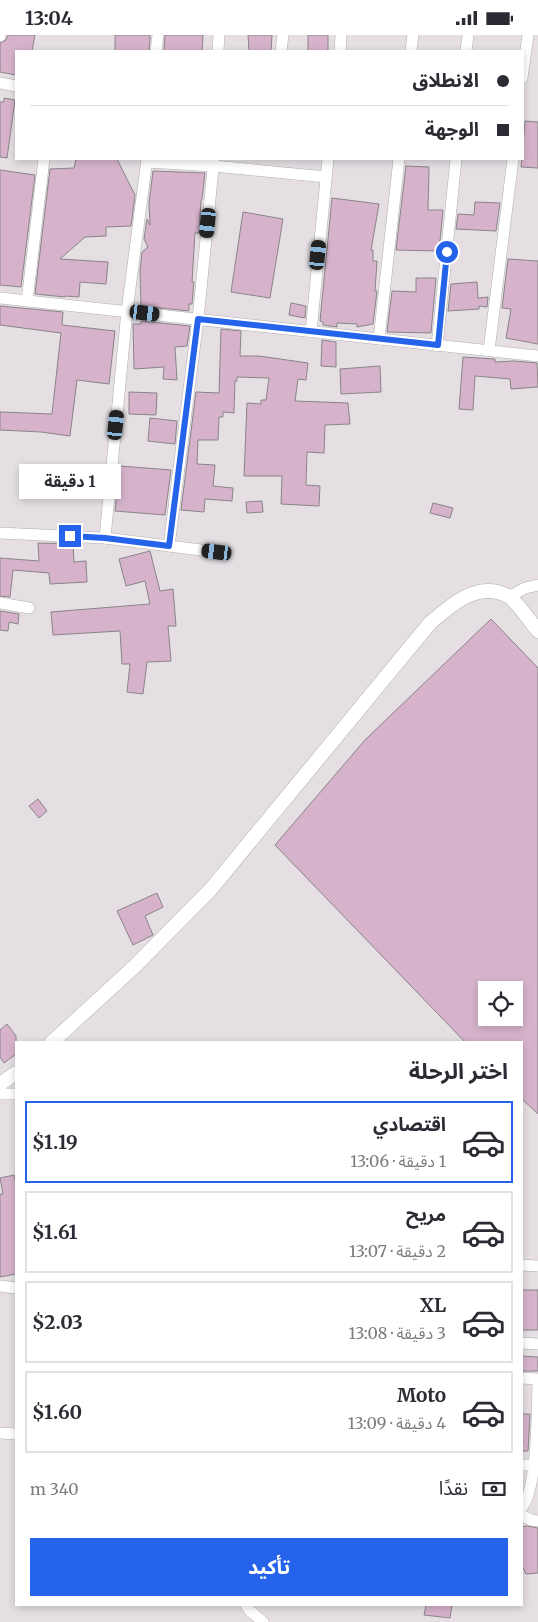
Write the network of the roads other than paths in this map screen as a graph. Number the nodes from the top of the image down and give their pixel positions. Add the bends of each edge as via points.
1 (158, 35) edge
2 (219, 35) edge
3 (283, 35) edge
4 (341, 35) edge
5 (413, 35) edge
6 (468, 35) edge
7 (528, 35) edge
8 (156, 50) edge
9 (218, 50) edge
10 (281, 50) edge
11 (340, 50) edge
12 (411, 50) edge
13 (466, 50) edge
14 (524, 64) edge
15 (0, 83) edge
16 (15, 86) edge
17 (44, 160) edge
18 (147, 160) edge
19 (268, 160) edge
20 (328, 160) edge
21 (399, 160) edge
22 (456, 160) edge
23 (512, 160) edge
24 (214, 162) edge
25 (267, 171) junction
26 (326, 177) junction
27 (0, 298) edge
28 (27, 301) junction
29 (127, 311) junction
30 (198, 319) junction
31 (311, 332) junction
32 (380, 339) junction
33 (438, 345) junction
34 (489, 351) junction
35 (538, 356) edge
36 (0, 533) edge
37 (105, 538) junction
38 (169, 546) junction
39 (217, 552) dead end
40 (538, 585) edge
41 (509, 597) junction
42 (0, 603) edge
43 (29, 608) dead end
44 (538, 631) edge
45 (53, 1041) edge
46 (15, 1074) edge
47 (0, 1085) edge
48 (0, 1094) edge
49 (15, 1094) edge
50 (523, 1265) edge
51 (538, 1266) edge
52 (0, 1286) edge
53 (15, 1288) edge
54 (523, 1343) edge
55 (538, 1344) edge
56 (523, 1378) edge
57 (538, 1379) edge
58 (538, 1383) edge
59 (0, 1433) edge
60 (15, 1434) edge
61 (523, 1465) edge
62 (534, 1465) junction
63 (535, 1480) edge
64 (523, 1505) edge
65 (523, 1516) edge
66 (538, 1521) edge
67 (247, 1606) edge
68 (263, 1622) edge

1 - 8 street
2 - 9 street
3 - 10 street
4 - 11 street
5 - 12 street
6 - 13 street
7 - 14 street
15 - 16 street
17 - 28 street
18 - 24 street
18 - 29 street
19 - 25 street
20 - 26 street
21 - 32 street
22 - 33 street
23 - 34 street
24 - 25 street
24 - 30 street
25 - 26 street
26 - 31 street
27 - 28 street
28 - 29 street
29 - 30 street
29 - 37 street
30 - 31 street
30 - 38 street
31 - 32 street
32 - 33 street
33 - 34 street
34 - 35 street
36 - 37 street
37 - 38 street
38 - 39 street
40 - 41 street
41 - 44 street
41 - 45 street via 494,591 480,591 451,605 430,623 211,889 135,966
42 - 43 street
46 - 47 street
48 - 49 street
50 - 51 street
52 - 53 street
54 - 55 street
56 - 57 street
58 - 62 street
59 - 60 street
61 - 62 street
62 - 63 street
63 - 64 street
65 - 66 street
67 - 68 street

